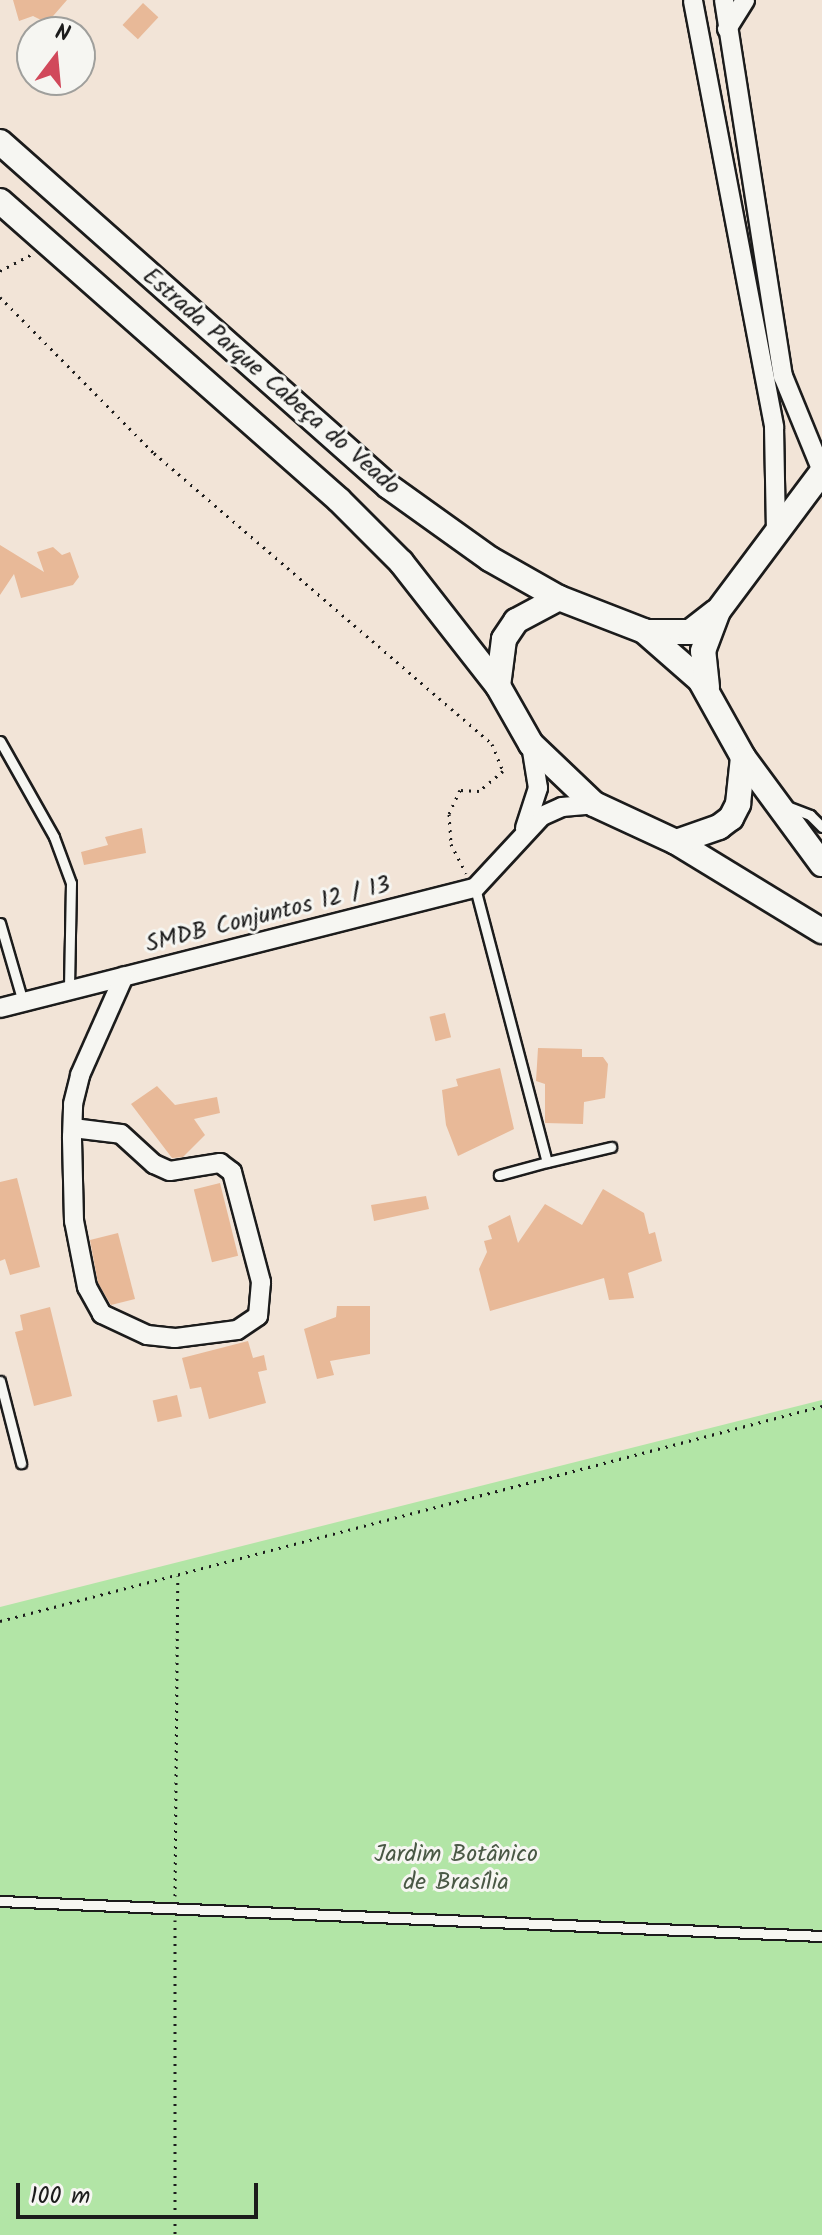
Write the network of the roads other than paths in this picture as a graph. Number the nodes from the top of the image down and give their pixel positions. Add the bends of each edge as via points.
1 (724, 0) edge
2 (745, 0) edge
3 (693, 1) edge
4 (727, 29) junction
5 (0, 142) edge
6 (0, 201) edge
7 (822, 472) edge
8 (776, 533) junction
9 (559, 598) junction
10 (718, 611) junction
11 (644, 631) junction
12 (498, 686) junction
13 (710, 696) junction
14 (0, 741) edge
15 (531, 744) junction
16 (743, 757) junction
17 (774, 801) junction
18 (594, 804) junction
19 (822, 827) edge
20 (524, 831) junction
21 (676, 842) junction
22 (822, 864) edge
23 (475, 888) junction
24 (0, 923) edge
25 (822, 931) edge
26 (124, 976) junction
27 (69, 990) junction
28 (23, 1002) junction
29 (0, 1008) edge
30 (73, 1128) junction
31 (611, 1147) dead end
32 (547, 1162) junction
33 (499, 1175) dead end
34 (0, 1381) edge
35 (21, 1463) dead end
36 (0, 1901) edge
37 (822, 1936) edge

1 - 2 street via 736,7
1 - 4 street
2 - 4 street
3 - 8 street via 774,427
4 - 7 street via 783,376
5 - 9 main road, Estrada Parque Cabeça do Veado via 388,486 490,559
6 - 12 main road, Estrada Parque Cabeça do Veado via 339,500 401,562
7 - 8 main road
8 - 10 main road
9 - 11 main road
9 - 12 main road via 516,621 504,639
10 - 11 main road via 690,632
10 - 13 main road via 703,651
11 - 13 main road via 687,665
12 - 15 main road
13 - 16 main road
14 - 27 lane via 54,837 71,883
15 - 18 main road
15 - 20 street via 538,788
16 - 17 main road
16 - 21 main road via 740,796 731,818
17 - 19 lane via 803,811
17 - 22 main road
18 - 20 street via 562,807
18 - 21 main road
20 - 23 street
21 - 25 main road
23 - 26 street, SMDB Conjuntos 12 / 13
23 - 32 lane
24 - 28 lane
26 - 27 street, SMDB Conjuntos 12 / 13
26 - 30 street via 80,1075
27 - 28 street, SMDB Conjuntos 12 / 13
28 - 29 street, SMDB Conjuntos 12 / 13
30 - 30 street via 77,1252 102,1314 147,1335 175,1338 237,1330 258,1316 261,1282 232,1172 220,1163 170,1171 121,1134
31 - 32 lane
32 - 33 lane
34 - 35 lane
36 - 37 lane

